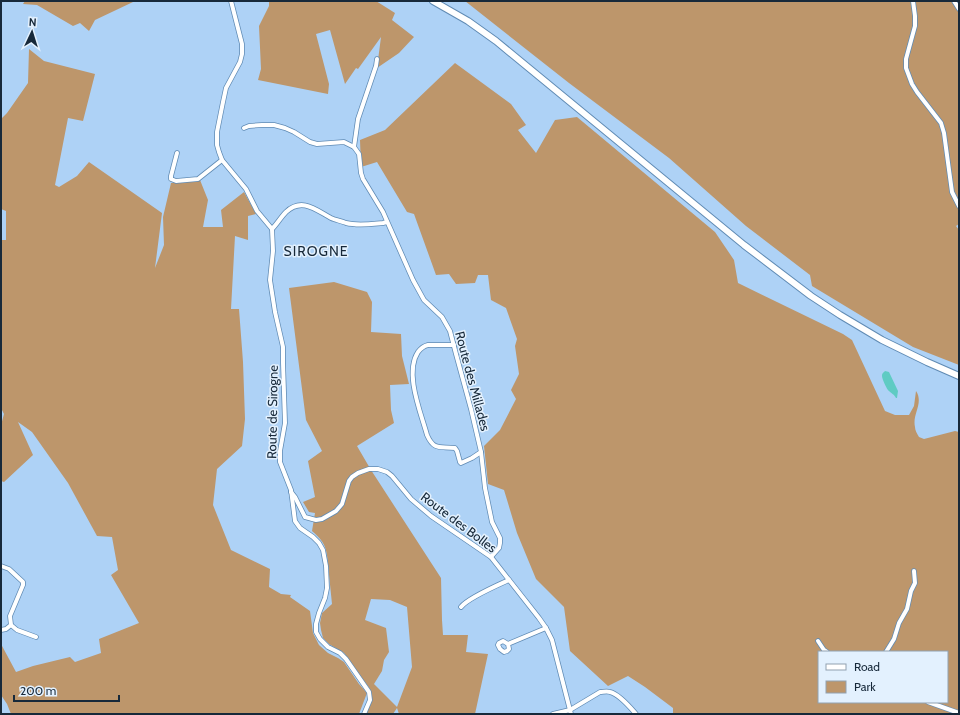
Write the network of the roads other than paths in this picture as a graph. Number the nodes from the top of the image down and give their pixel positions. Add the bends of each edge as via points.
1 (231, 1) edge
2 (433, 1) edge
3 (913, 1) edge
4 (954, 1) edge
5 (959, 9) edge
6 (377, 59) dead end
7 (244, 128) dead end
8 (354, 146) junction
9 (177, 153) dead end
10 (222, 160) junction
11 (959, 206) edge
12 (387, 222) junction
13 (272, 229) junction
14 (454, 345) junction
15 (959, 376) edge
16 (481, 452) junction
17 (291, 492) junction
18 (491, 557) junction
19 (1, 566) edge
20 (914, 571) dead end
21 (509, 580) junction
22 (462, 607) dead end
23 (11, 625) junction
24 (546, 628) junction
25 (1, 630) edge
26 (36, 637) dead end
27 (818, 641) dead end
28 (508, 644) dead end
29 (825, 651) edge
30 (887, 651) edge
31 (931, 703) edge
32 (568, 712) edge
33 (959, 713) edge
34 (364, 714) edge
35 (553, 714) edge
36 (636, 714) edge

1 - 10 street via 242,44 242,54 226,88 216,132
2 - 15 highway via 496,41 744,245 811,296 882,340
3 - 11 street via 915,26 906,68 917,92 941,123 952,192
4 - 5 street
6 - 8 street via 358,119
7 - 8 street via 262,124 274,125 317,144 344,142
8 - 12 street, Route des Millades via 359,154 363,179
9 - 10 street via 171,176 171,179 176,181 198,179
10 - 13 street via 246,189 257,211
12 - 13 street via 346,223 318,209 301,205 286,212
12 - 14 street, Route des Millades via 413,280 424,300 446,322
13 - 17 street, Route de Sirogne via 270,280 284,363 285,423 280,462
14 - 16 street, Route des Millades
14 - 16 street via 428,345 421,349 413,364 414,388 430,442 442,448 455,448 462,463
16 - 18 street, Route des Millades via 489,509 500,538 499,548
17 - 18 street, Route des Bolles via 306,517 322,519 342,504 352,477 369,469 378,469 392,476 411,500 431,516
17 - 34 street, Route de Sirogne via 295,521 319,543 326,566 327,588 316,632 328,647 340,653 369,692 370,700
18 - 21 street, Route des Bolles
19 - 23 street via 9,569 23,582 10,616
20 - 30 street via 915,583 906,610
21 - 22 street via 482,593
21 - 24 street, Route des Bolles
23 - 25 street
23 - 26 street
24 - 28 street
24 - 32 street, Route des Bolles via 552,640
27 - 29 street
31 - 33 street
32 - 35 street
32 - 36 street via 600,692 606,691 617,695

